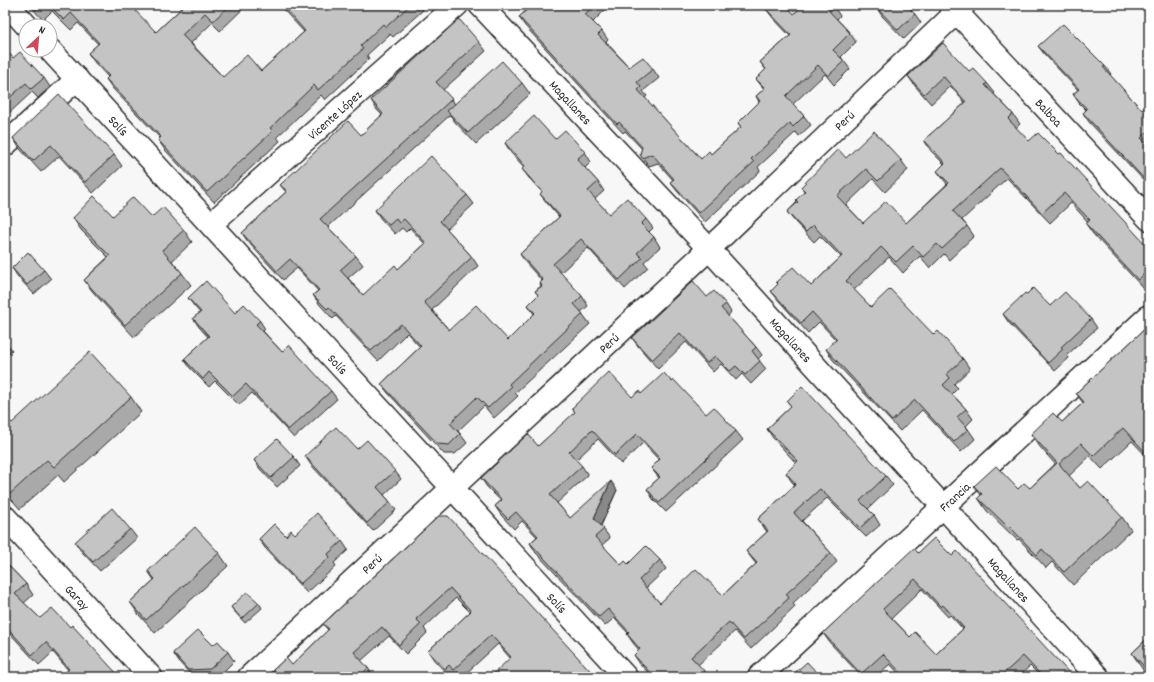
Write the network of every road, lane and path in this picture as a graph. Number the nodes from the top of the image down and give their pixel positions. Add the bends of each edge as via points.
1 (8, 5) edge
2 (457, 5) edge
3 (480, 5) edge
4 (957, 7) edge
5 (20, 18) edge
6 (57, 58) edge
7 (77, 79) junction
8 (5, 145) edge
9 (1149, 219) edge
10 (211, 224) junction
11 (709, 249) junction
12 (1149, 316) edge
13 (452, 488) junction
14 (944, 508) junction
15 (5, 517) edge
16 (151, 677) edge
17 (249, 677) edge
18 (626, 677) edge
19 (760, 677) edge
20 (1098, 677) edge

1 - 5 street
2 - 10 street, Vicente López
3 - 11 street, Magallanes
4 - 9 street, Balboa
4 - 11 street, Perú
6 - 7 street, Solís
7 - 8 street
7 - 10 street, Solís
10 - 13 street, Solís
11 - 13 street, Perú
11 - 14 street, Magallanes
12 - 14 street, Francia
13 - 17 street, Perú
13 - 18 street, Solís
14 - 19 street, Francia
14 - 20 street, Magallanes
15 - 16 street, Garay

